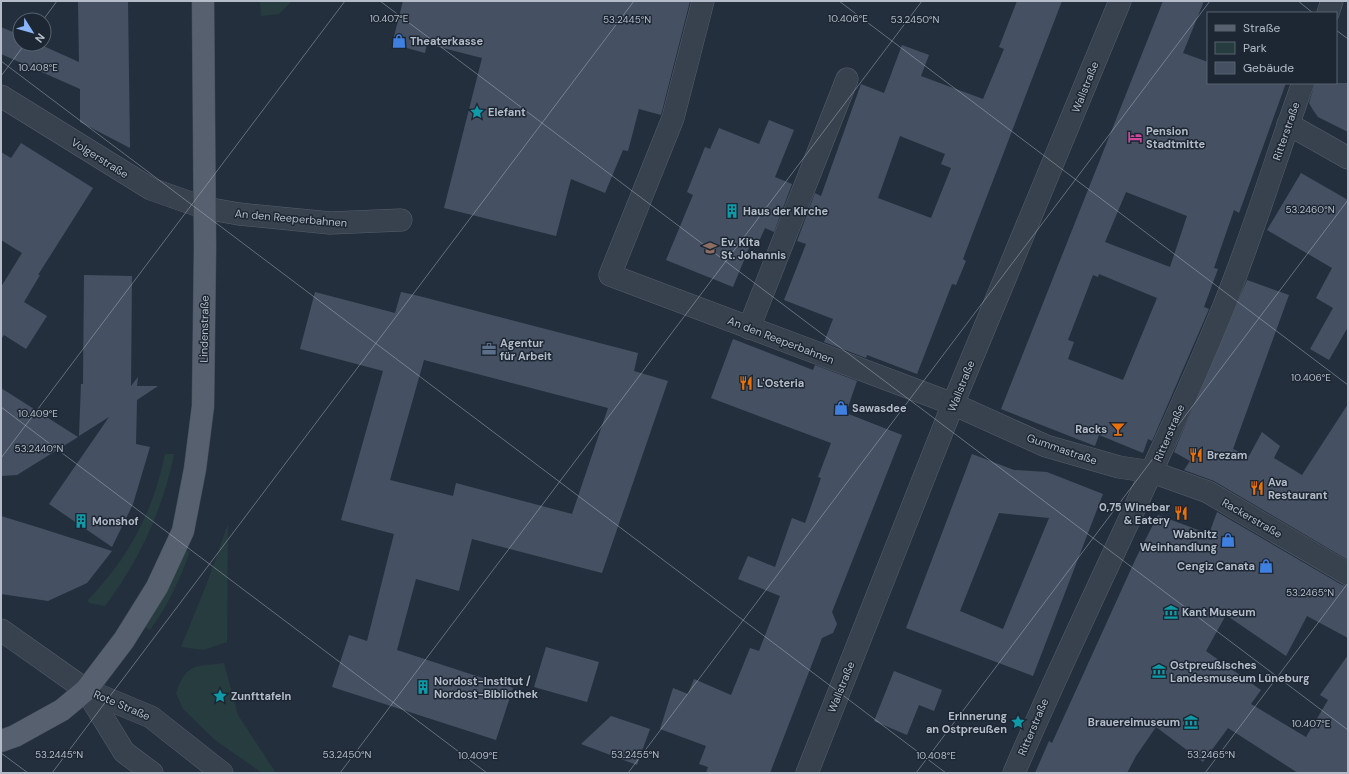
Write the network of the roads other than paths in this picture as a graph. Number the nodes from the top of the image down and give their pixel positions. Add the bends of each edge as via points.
1 (203, 1) edge
2 (703, 1) edge
3 (1120, 1) edge
4 (1332, 1) edge
5 (1328, 12) edge
6 (847, 79) dead end
7 (1303, 84) edge
8 (1, 96) edge
9 (1288, 124) junction
10 (1348, 158) edge
11 (205, 208) junction
12 (401, 220) dead end
13 (749, 328) junction
14 (954, 404) junction
15 (1152, 472) junction
16 (1348, 574) edge
17 (1, 630) edge
18 (86, 690) junction
19 (8, 739) edge
20 (152, 773) edge
21 (222, 773) edge
22 (807, 773) edge
23 (1014, 773) edge

1 - 11 main road, Lindenstraße
2 - 13 street, An den Reeperbahnen via 673,118 610,275
3 - 14 street, Wallstraße
4 - 5 street
6 - 13 street
7 - 9 street, Ritterstraße
8 - 11 street, Volgerstraße via 151,189
9 - 10 street
9 - 15 street, Ritterstraße via 1221,312
11 - 12 street, An den Reeperbahnen via 330,223
11 - 18 main road, Lindenstraße via 203,406 195,469 183,531 158,587 124,640
13 - 14 street, An den Reeperbahnen
14 - 15 street, Gummastraße via 1046,446 1119,467
14 - 22 street, Wallstraße
15 - 16 street, Rackerstraße via 1208,492
15 - 23 street, Ritterstraße via 1070,643
17 - 18 street
18 - 19 main road, Lindenstraße via 62,710
18 - 20 street, Rote Straße via 124,752
18 - 21 street, Rote Straße via 152,717

